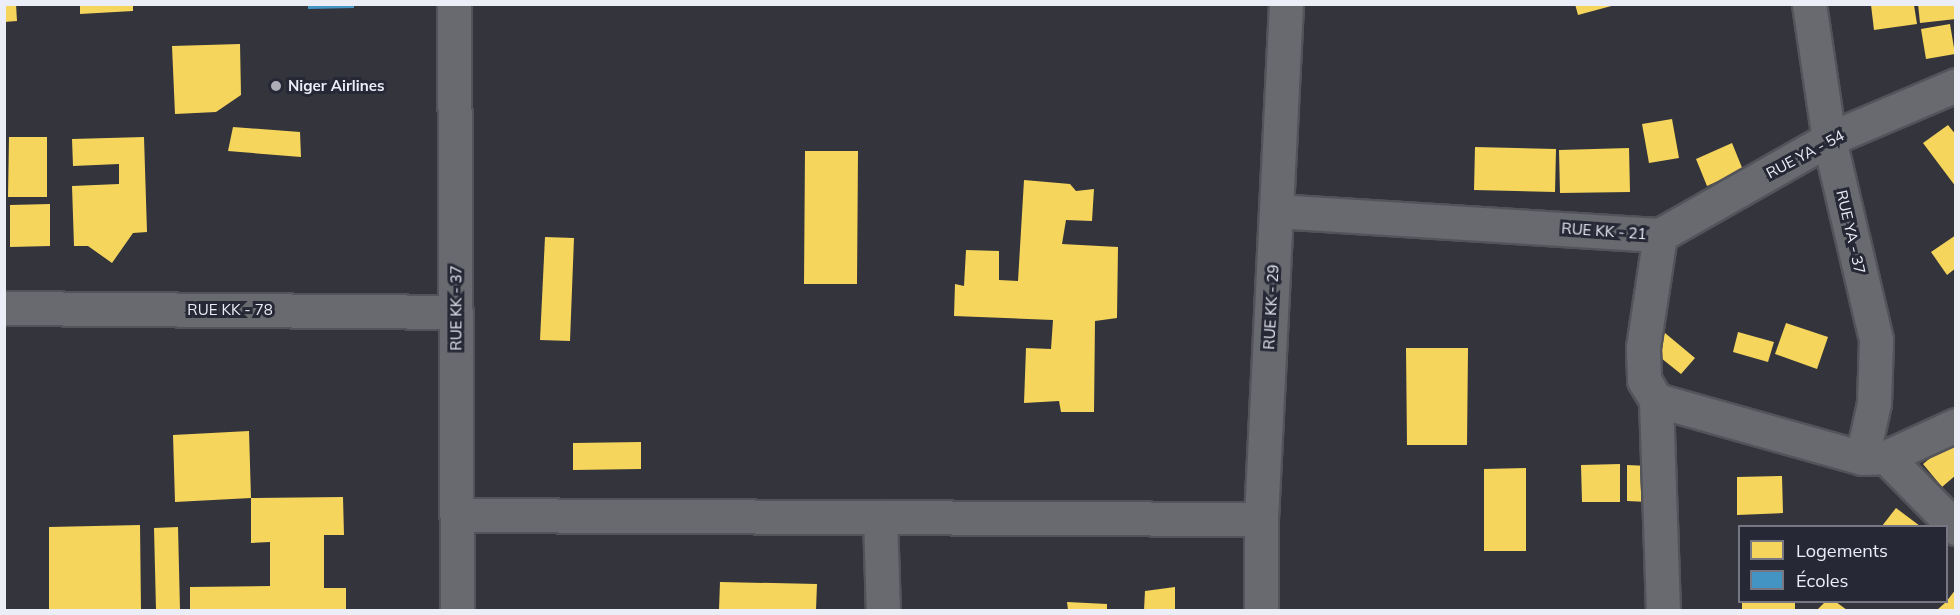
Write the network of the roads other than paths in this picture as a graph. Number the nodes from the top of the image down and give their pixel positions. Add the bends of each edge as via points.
1 (454, 4) edge
2 (1286, 4) edge
3 (1809, 4) edge
4 (1956, 85) edge
5 (1829, 139) junction
6 (1276, 211) junction
7 (1660, 235) junction
8 (4, 308) edge
9 (456, 312) junction
10 (1656, 400) junction
11 (1956, 425) edge
12 (1874, 458) junction
13 (457, 515) junction
14 (880, 517) junction
15 (1261, 519) junction
16 (1956, 528) edge
17 (458, 610) edge
18 (883, 610) edge
19 (1261, 610) edge
20 (1663, 610) edge

1 - 9 street, RUE KK - 37
2 - 6 street, RUE KK - 29
3 - 5 street, RUE YA - 37
4 - 5 street, RUE YA - 54
5 - 7 street, RUE YA - 54
5 - 12 street, RUE YA - 37 via 1876,340
6 - 7 street, RUE KK - 21
6 - 15 street, RUE KK - 29
7 - 10 street, RUE KK - 21 via 1643,348 1644,380
8 - 9 street, RUE KK - 78
9 - 13 street, RUE KK - 37
10 - 12 street
10 - 20 street, RUE KK - 21
11 - 12 street
12 - 16 street
13 - 14 street
13 - 17 street, RUE KK - 37
14 - 15 street
14 - 18 street
15 - 19 street, RUE KK - 29

